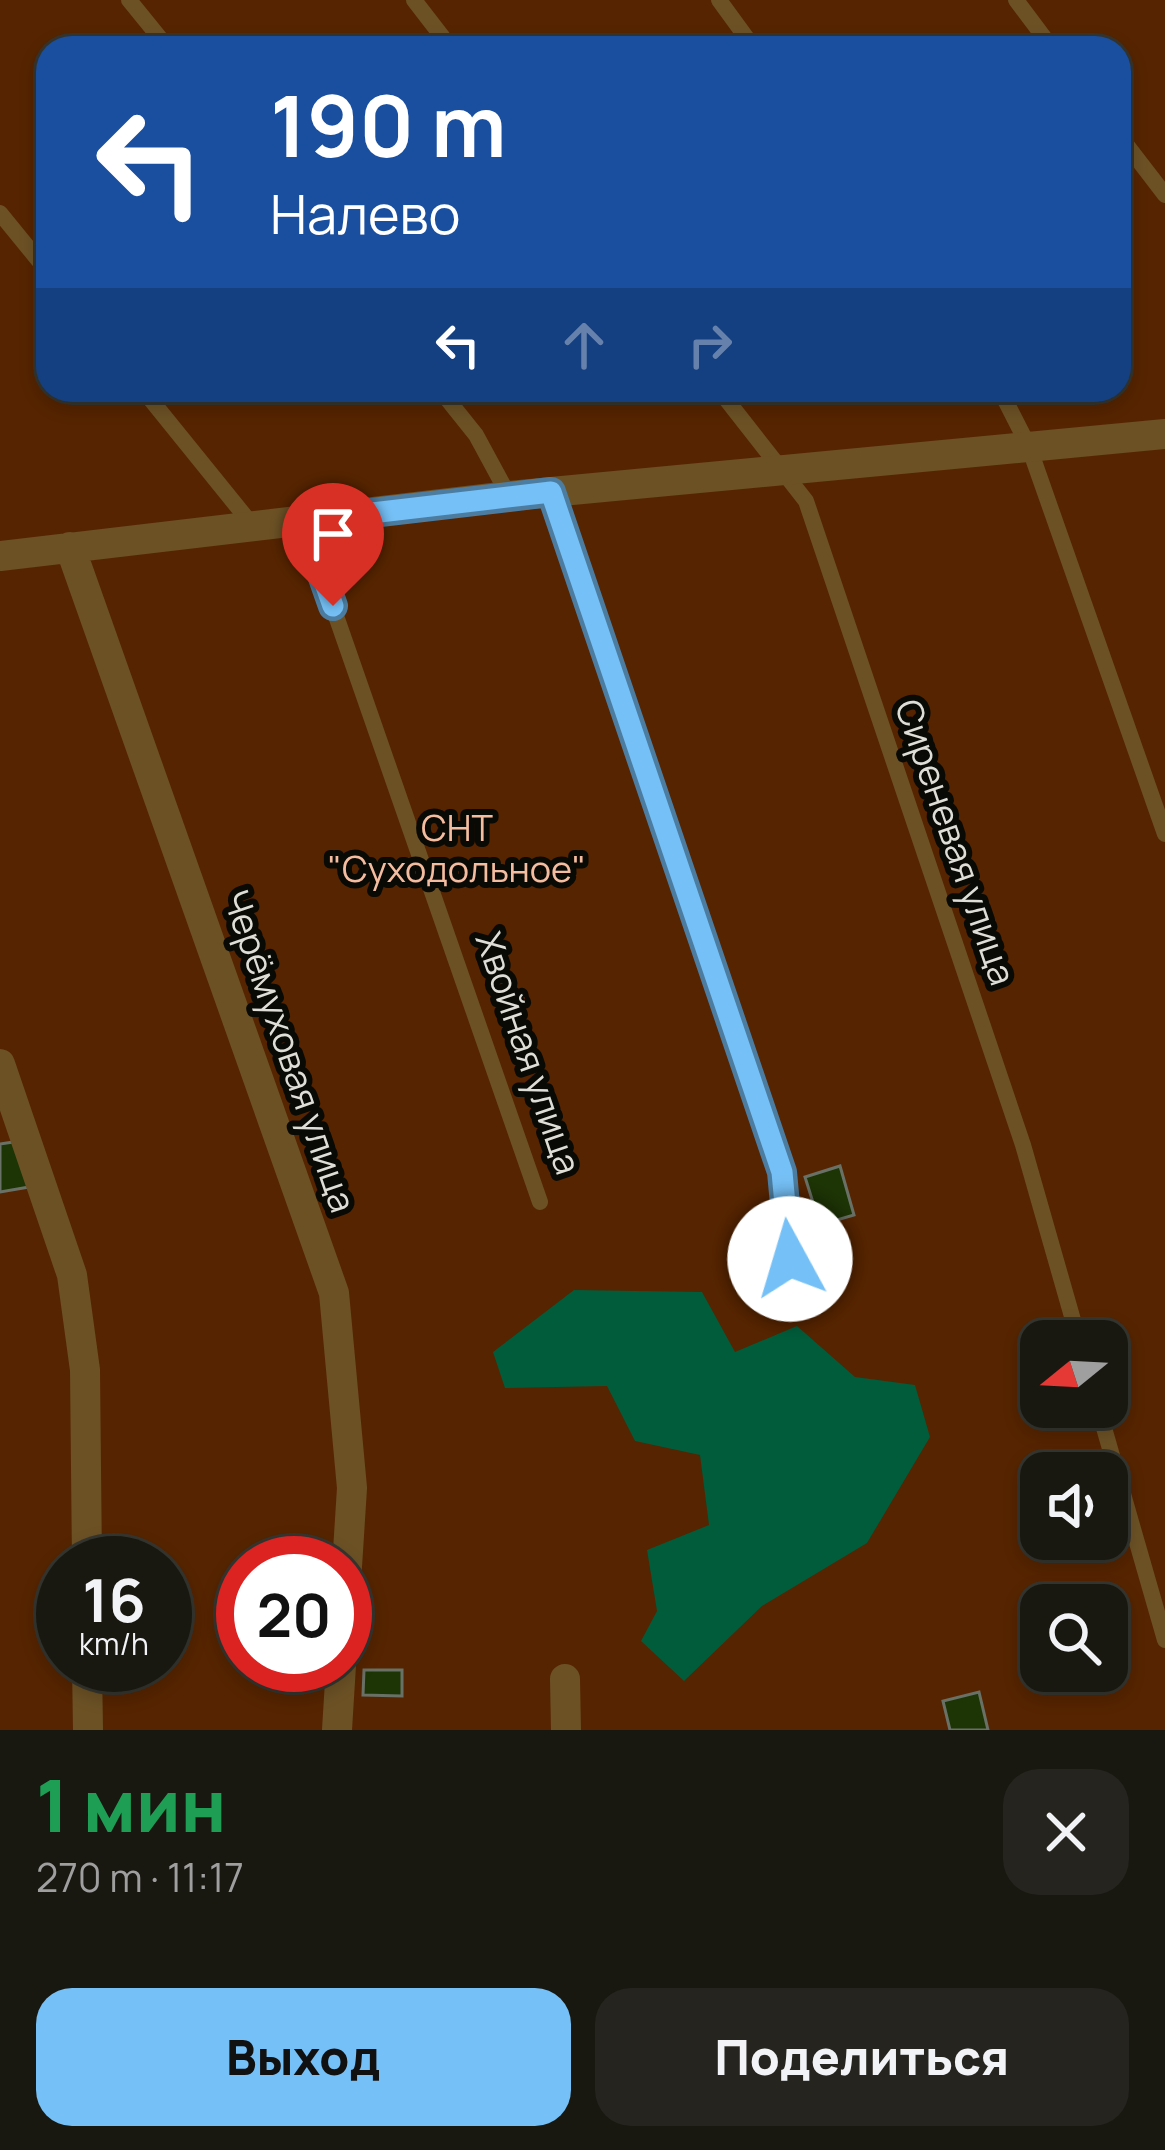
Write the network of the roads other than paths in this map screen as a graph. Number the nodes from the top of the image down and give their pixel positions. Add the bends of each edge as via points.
1 (129, 0) edge
2 (414, 0) edge
3 (719, 0) edge
4 (1016, 0) edge
5 (158, 36) edge
6 (442, 36) edge
7 (745, 36) edge
8 (1043, 36) edge
9 (1131, 151) edge
10 (1165, 195) edge
11 (0, 213) edge
12 (36, 257) edge
13 (153, 402) edge
14 (450, 402) edge
15 (727, 402) edge
16 (1006, 402) edge
17 (1165, 434) edge
18 (1029, 447) junction
19 (780, 469) junction
20 (551, 492) junction
21 (508, 496) junction
22 (303, 521) junction
23 (254, 526) junction
24 (70, 547) junction
25 (0, 556) edge
26 (1165, 835) edge
27 (0, 1064) edge
28 (540, 1202) dead end
29 (790, 1259) dead end
30 (1073, 1320) edge
31 (1104, 1428) edge
32 (87, 1536) edge
33 (349, 1536) edge
34 (1165, 1640) edge
35 (565, 1679) dead end
36 (87, 1692) edge
37 (339, 1692) edge
38 (88, 1730) edge
39 (337, 1730) edge
40 (566, 1730) edge

1 - 5 lane
2 - 6 lane
3 - 7 lane
4 - 8 lane
9 - 10 lane
11 - 12 lane
13 - 23 lane
14 - 21 lane
15 - 19 lane, Сиреневая улица
16 - 18 lane
17 - 18 street
18 - 19 street
18 - 26 lane
19 - 20 street
19 - 30 lane, Сиреневая улица via 806,501 1023,1145
20 - 21 street
20 - 29 lane via 782,1172
21 - 22 street
22 - 23 street
22 - 28 lane, Хвойная улица
23 - 24 street
24 - 25 street
24 - 33 street, Черёмуховая улица via 334,1293
27 - 32 street via 72,1275 86,1370
31 - 34 lane
35 - 40 street
36 - 38 street
37 - 39 street

